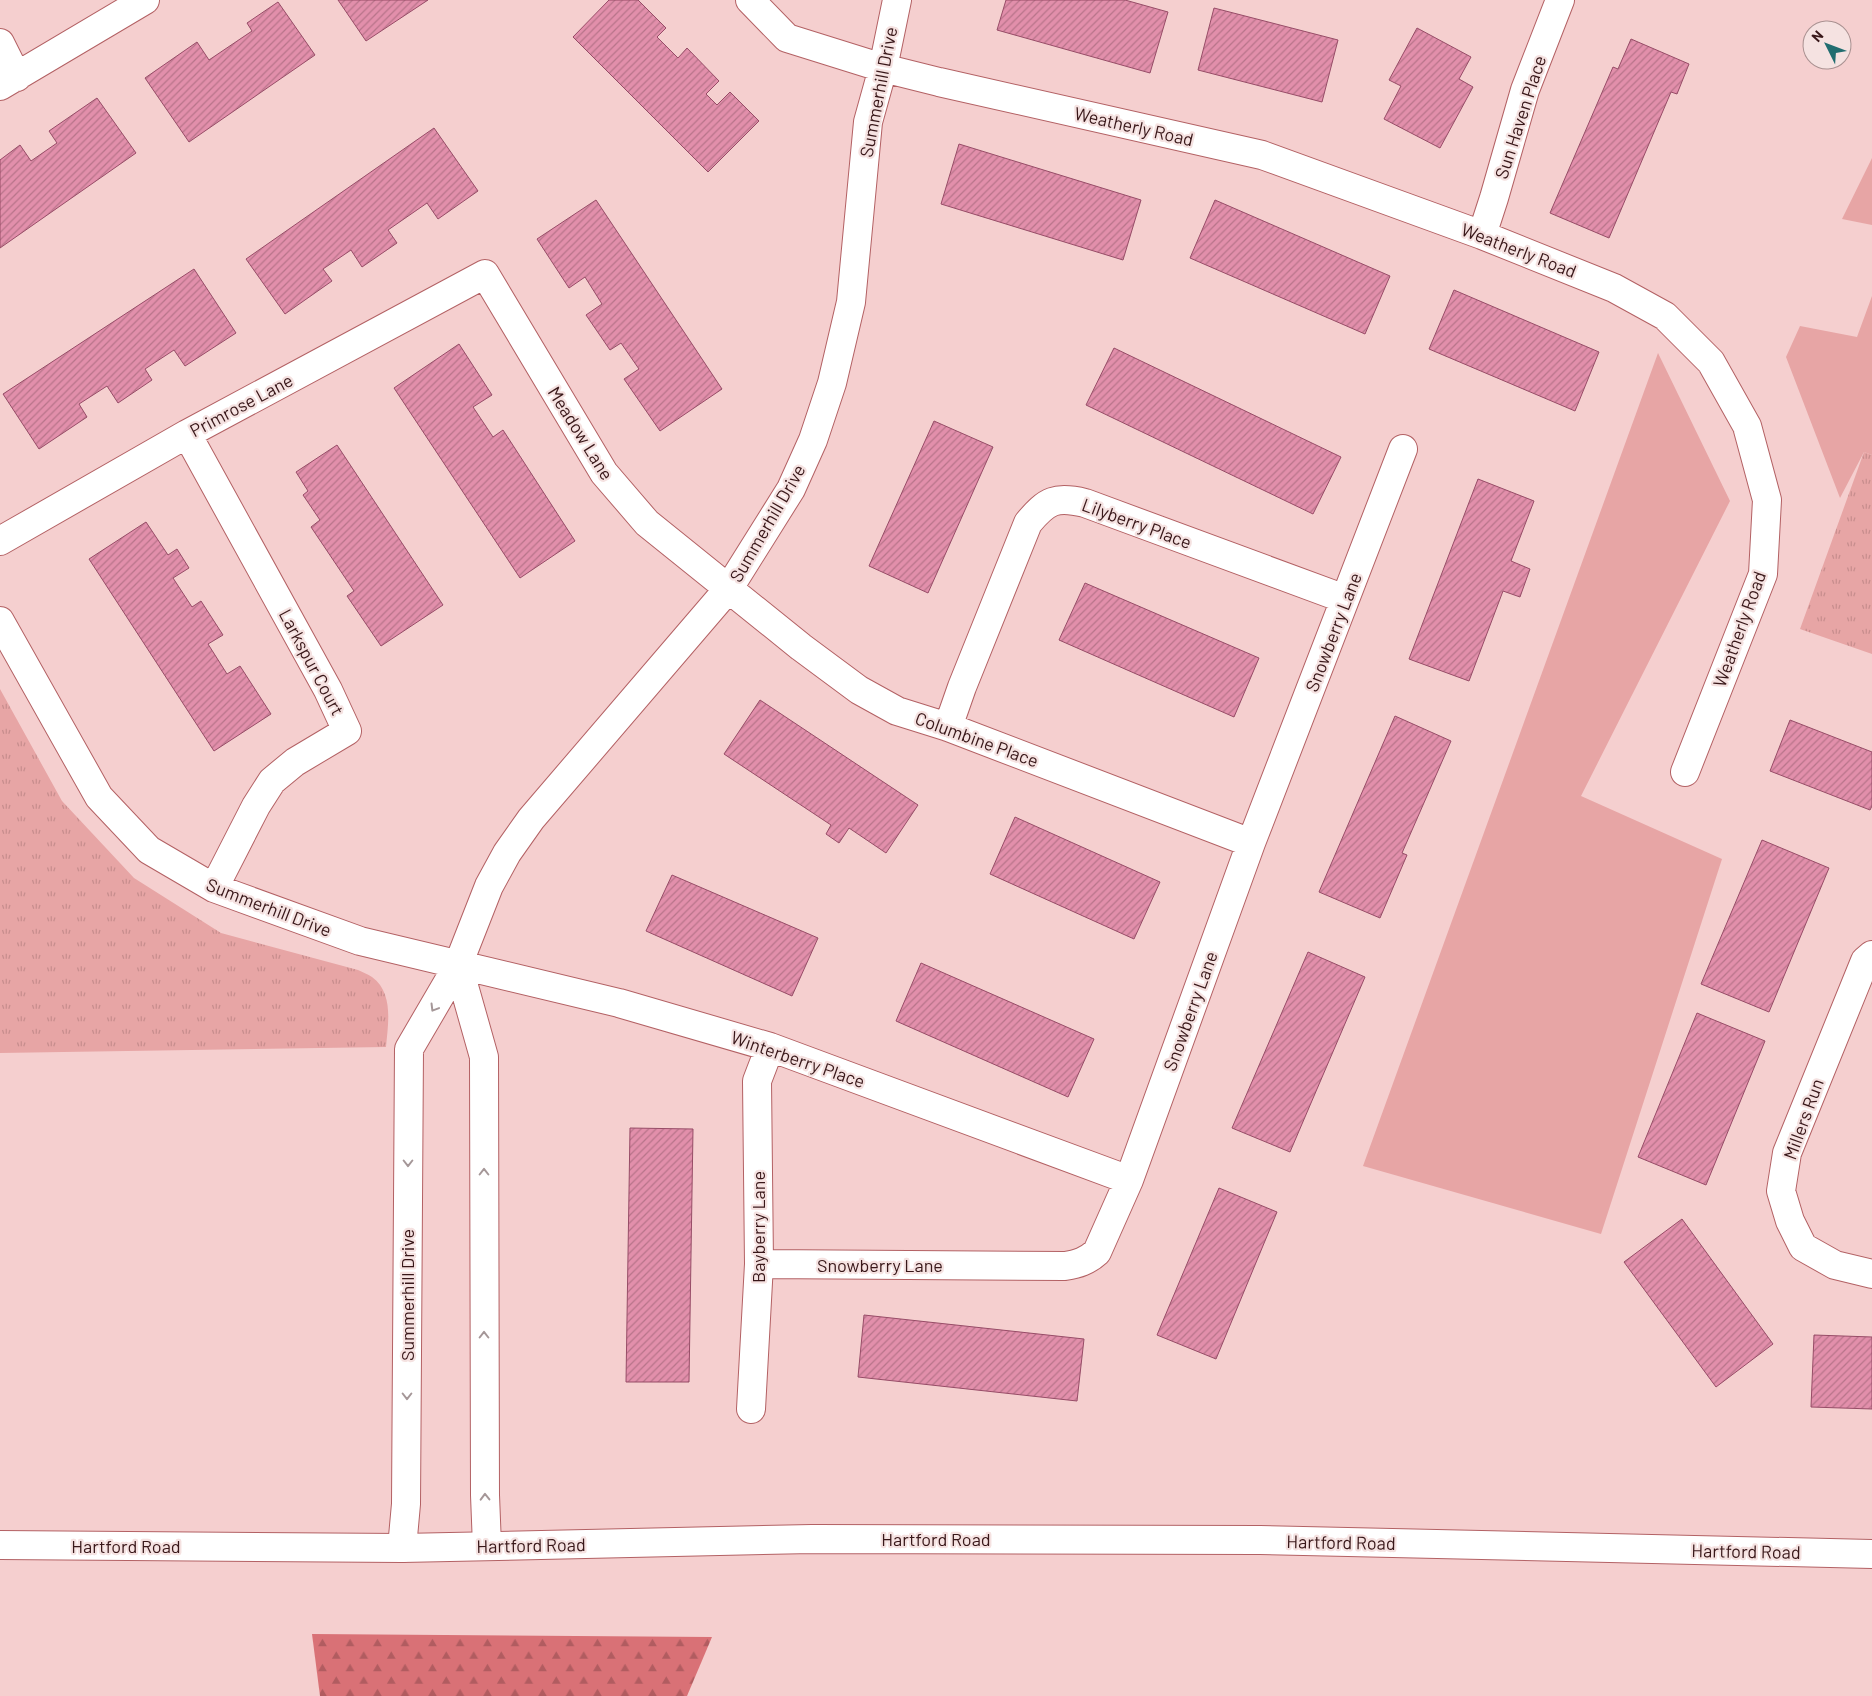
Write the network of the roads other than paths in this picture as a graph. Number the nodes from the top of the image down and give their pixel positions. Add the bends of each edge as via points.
1 (145, 0) edge
2 (750, 0) edge
3 (896, 0) edge
4 (1560, 0) edge
5 (0, 43) edge
6 (883, 68) junction
7 (8, 81) edge
8 (1482, 235) junction
9 (485, 274) joint
10 (187, 434) junction
11 (1403, 449) dead end
12 (0, 541) edge
13 (729, 588) junction
14 (1346, 599) junction
15 (0, 621) edge
16 (948, 727) junction
17 (1684, 772) dead end
18 (1251, 843) junction
19 (214, 888) junction
20 (1872, 954) edge
21 (458, 966) junction
22 (770, 1047) junction
23 (1129, 1180) junction
24 (759, 1264) junction
25 (1872, 1274) edge
26 (751, 1409) dead end
27 (0, 1545) edge
28 (487, 1546) junction
29 (402, 1548) junction
30 (1872, 1554) edge

1 - 7 street
2 - 6 street, Weatherly Road via 787,38
3 - 6 street, Summerhill Drive
4 - 8 street, Sun Haven Place via 1525,90
5 - 7 street
6 - 8 street, Weatherly Road via 1262,155
6 - 13 street, Summerhill Drive via 868,122 851,302 832,383 813,440 791,489
8 - 17 street, Weatherly Road via 1614,288 1665,316 1711,362 1747,426 1767,500 1763,574
9 - 10 street, Primrose Lane
9 - 13 street, Meadow Lane via 604,473 647,523
10 - 12 street, Primrose Lane
10 - 19 street, Larkspur Court via 328,690 347,731 295,762 272,781
11 - 14 street, Snowberry Lane
13 - 16 street, Columbine Place via 860,690 897,711
13 - 21 street, Summerhill Drive via 531,819 489,886
14 - 16 street, Lilyberry Place via 1085,503 1066,499 1051,501 1028,522
14 - 18 street, Snowberry Lane
15 - 19 street, Summerhill Drive via 99,797 150,850
16 - 18 street, Columbine Place
18 - 23 street, Snowberry Lane
19 - 21 street, Summerhill Drive via 360,941
20 - 25 street, Millers Run via 1864,961 1787,1153 1781,1191 1790,1221 1803,1247 1835,1264
21 - 22 street, Winterberry Place via 619,1003
28 -> 21 street via 484,1057
21 -> 29 street, Summerhill Drive via 409,1049 406,1504
22 - 23 street, Winterberry Place
22 - 24 street, Bayberry Lane via 757,1082
23 - 24 street, Snowberry Lane via 1097,1252 1078,1264
24 - 26 street, Bayberry Lane
27 - 29 street, Hartford Road
28 - 29 street, Hartford Road
28 - 30 street, Hartford Road via 812,1539 1260,1540

